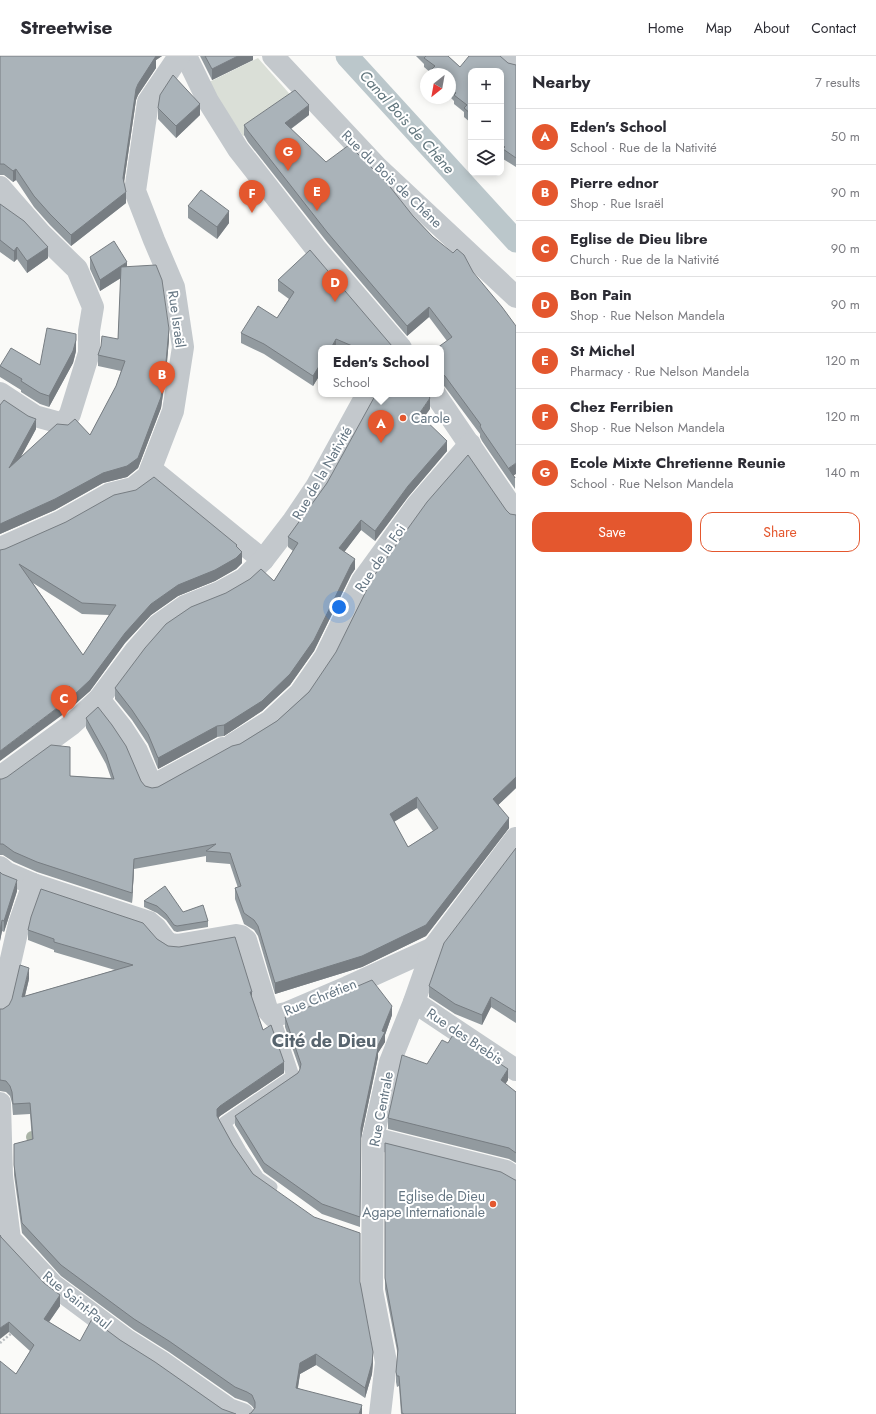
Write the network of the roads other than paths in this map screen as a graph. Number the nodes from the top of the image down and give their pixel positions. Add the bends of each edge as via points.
1 (178, 56) edge
2 (186, 56) edge
3 (273, 56) edge
4 (508, 56) edge
5 (516, 62) edge
6 (0, 187) edge
7 (516, 297) edge
8 (396, 345) edge
9 (0, 393) edge
10 (365, 397) edge
11 (437, 397) edge
12 (470, 444) junction
13 (151, 469) junction
14 (516, 513) edge
15 (0, 548) edge
16 (263, 560) junction
17 (99, 699) junction
18 (0, 777) edge
19 (516, 840) edge
20 (0, 867) edge
21 (33, 884) junction
22 (433, 948) junction
23 (414, 1002) junction
24 (0, 1007) edge
25 (273, 1016) junction
26 (516, 1070) edge
27 (0, 1103) edge
28 (372, 1138) junction
29 (516, 1178) edge
30 (282, 1195) edge
31 (243, 1414) edge
32 (380, 1414) edge

1 - 13 street, Rue Israël via 148,102 136,191 174,287 183,347 173,411
2 - 8 street via 208,101 238,149 317,250
3 - 7 street, Rue du Bois de Chêne via 377,167
4 - 5 street
6 - 9 street via 41,234 78,270 93,306 89,353 70,414 64,424 35,416
10 - 16 street, Rue de la Nativité via 316,487
11 - 12 street
12 - 14 street
12 - 17 street, Rue de la Foi via 417,505 362,581 325,657 300,693 270,721 152,786 137,751
13 - 15 street, Rue Israël via 148,476 133,488 109,494 61,521
13 - 16 street
16 - 17 street, Rue de la Nativité via 244,579 185,606 158,625
17 - 18 street, Rue de la Nativité via 71,724
19 - 22 street, Rue Centrale
20 - 21 street via 7,874
21 - 24 street via 19,924
21 - 25 street, Rue Chrétien via 149,922 170,944 242,936 246,940 267,1009
22 - 23 street, Rue Centrale
22 - 25 street, Rue Chrétien via 286,1013
23 - 26 street, Rue des Brebis
23 - 28 street, Rue Centrale via 390,1062
25 - 30 lane via 293,1076 224,1123 258,1178
27 - 31 street, Rue Saint-Paul via 2,1176 10,1239 53,1285 127,1340 229,1408
28 - 29 street via 506,1172
28 - 32 street, Rue Centrale via 366,1238 372,1290 386,1362

